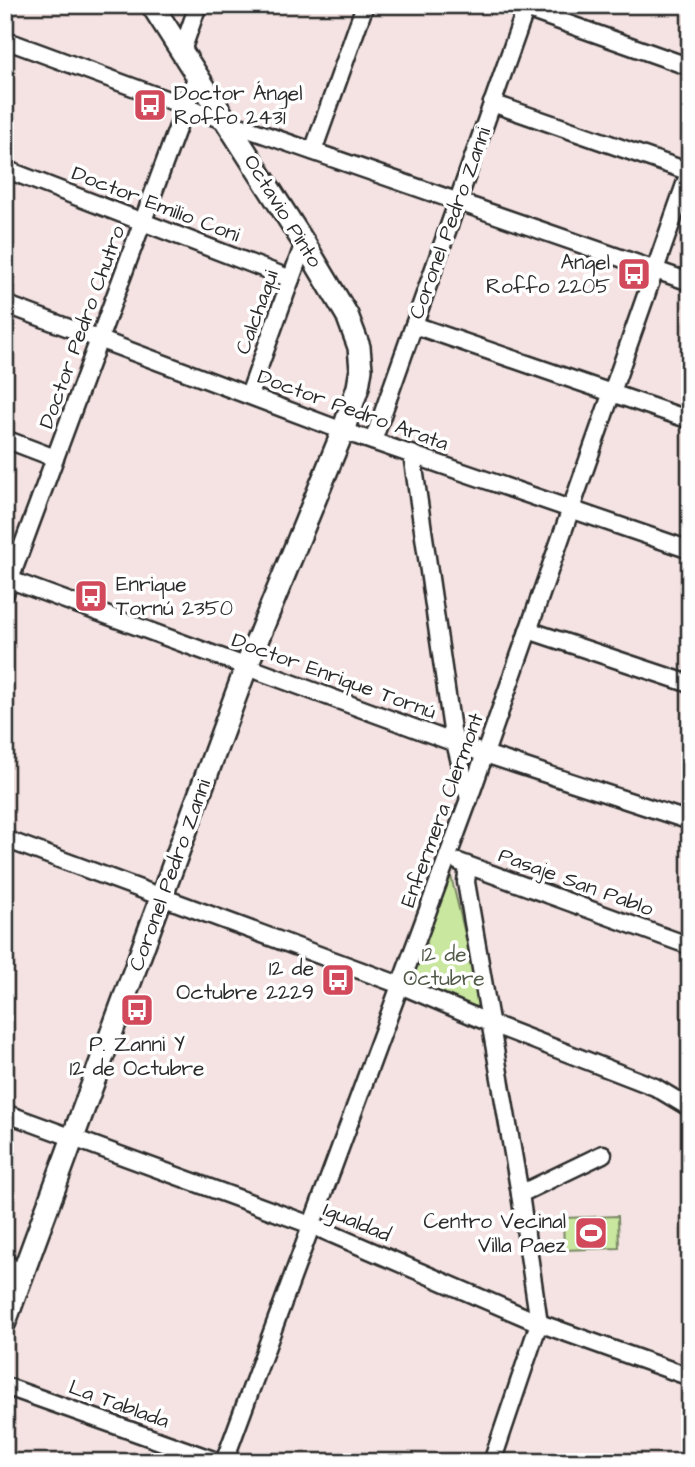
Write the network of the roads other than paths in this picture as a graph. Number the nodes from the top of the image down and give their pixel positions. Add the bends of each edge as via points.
1 (152, 5) edge
2 (198, 5) edge
3 (365, 5) edge
4 (526, 7) edge
5 (5, 40) edge
6 (182, 51) junction
7 (690, 67) edge
8 (197, 75) junction
9 (492, 103) junction
10 (185, 107) junction
11 (228, 122) junction
12 (313, 151) junction
13 (5, 169) edge
14 (689, 171) edge
15 (457, 201) junction
16 (143, 221) junction
17 (304, 243) junction
18 (655, 270) junction
19 (290, 279) junction
20 (690, 282) edge
21 (5, 304) edge
22 (414, 325) junction
23 (99, 339) junction
24 (611, 393) junction
25 (249, 396) junction
26 (690, 420) edge
27 (343, 431) junction
28 (5, 439) edge
29 (373, 441) junction
30 (412, 454) junction
31 (55, 458) junction
32 (571, 509) junction
33 (690, 550) edge
34 (7, 584) edge
35 (528, 630) junction
36 (247, 665) junction
37 (690, 684) edge
38 (455, 743) junction
39 (485, 754) junction
40 (469, 799) junction
41 (690, 821) edge
42 (5, 839) edge
43 (447, 858) junction
44 (468, 866) junction
45 (162, 896) junction
46 (690, 946) edge
47 (400, 985) junction
48 (492, 1024) junction
49 (690, 1108) edge
50 (5, 1113) edge
51 (73, 1137) junction
52 (603, 1154) dead end
53 (520, 1194) junction
54 (311, 1226) junction
55 (5, 1261) edge
56 (15, 1287) edge
57 (5, 1322) edge
58 (540, 1323) junction
59 (690, 1377) edge
60 (5, 1386) edge
61 (221, 1462) edge
62 (492, 1462) edge

1 - 6 main road, Octavio Pinto
2 - 6 street
3 - 12 street
4 - 7 street
4 - 9 street, Coronel Pedro Zanni
5 - 10 street
6 - 8 main road, Octavio Pinto
8 - 10 street, Doctor Pedro Chutro
8 - 11 main road, Octavio Pinto
9 - 14 street
9 - 15 street, Coronel Pedro Zanni
10 - 11 street
10 - 16 street, Doctor Pedro Chutro
11 - 12 street
11 - 17 main road, Octavio Pinto
12 - 15 street
13 - 16 street, Doctor Emilio Coni
14 - 18 street, Enfermera Clermont
15 - 18 street
15 - 22 street, Coronel Pedro Zanni
16 - 19 street, Doctor Emilio Coni
16 - 23 street, Doctor Pedro Chutro
17 - 19 street, Calchaqui
17 - 27 main road, Octavio Pinto via 347,315 359,347 358,387
18 - 20 street
18 - 24 street, Enfermera Clermont
19 - 25 street, Calchaqui
21 - 23 street, Doctor Pedro Arata
22 - 24 street
22 - 29 street, Coronel Pedro Zanni
23 - 25 street, Doctor Pedro Arata
23 - 31 street, Doctor Pedro Chutro
24 - 26 street
24 - 32 street, Enfermera Clermont
25 - 27 street, Doctor Pedro Arata
27 - 29 street, Doctor Pedro Arata
27 - 36 main road, Coronel Pedro Zanni
28 - 31 street
29 - 30 street, Doctor Pedro Arata
30 - 32 street, Doctor Pedro Arata
30 - 38 street
31 - 34 street, Doctor Pedro Chutro
32 - 33 street, Doctor Pedro Arata
32 - 35 street, Enfermera Clermont
34 - 36 street, Doctor Enrique Tornú
35 - 37 street
35 - 39 street, Enfermera Clermont
36 - 38 street, Doctor Enrique Tornú
36 - 45 main road, Coronel Pedro Zanni
38 - 39 street, Doctor Enrique Tornú
38 - 40 street
39 - 40 street, Enfermera Clermont
39 - 41 street, Doctor Enrique Tornú
40 - 43 street, Enfermera Clermont
42 - 45 street
43 - 44 street, Pasaje San Pablo
43 - 47 street, Enfermera Clermont
44 - 46 street, Pasaje San Pablo
44 - 48 street via 466,882
45 - 47 street
45 - 51 main road, Coronel Pedro Zanni
47 - 48 street
47 - 54 street, Enfermera Clermont
48 - 49 street via 655,1087
48 - 53 street
50 - 51 street, Igualdad
51 - 54 street, Igualdad
51 - 56 main road, Coronel Pedro Zanni
52 - 53 street
53 - 58 street
54 - 58 street, Igualdad
54 - 61 street, Enfermera Clermont
55 - 56 street
56 - 57 main road, Coronel Pedro Zanni
58 - 59 street, Igualdad
58 - 62 street
60 - 61 street, La Tablada

